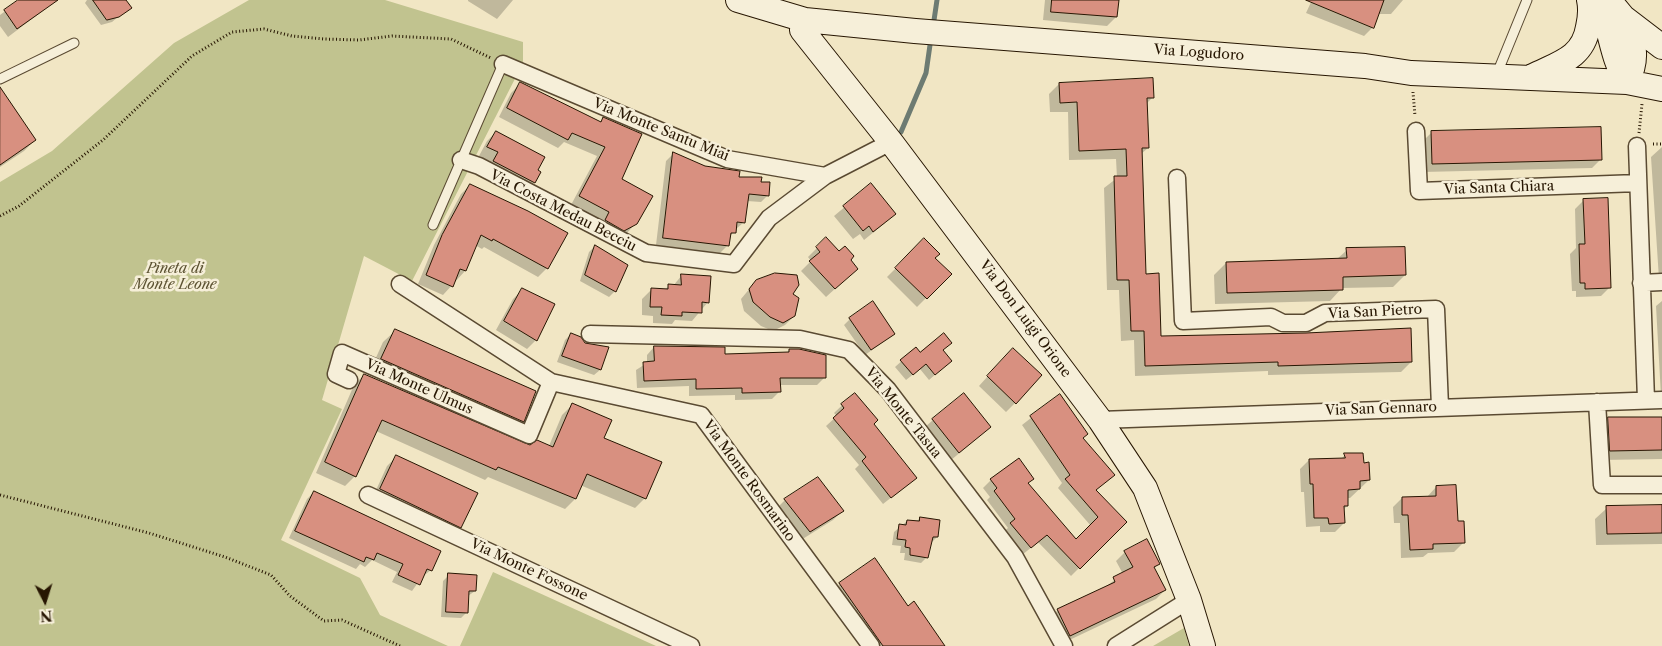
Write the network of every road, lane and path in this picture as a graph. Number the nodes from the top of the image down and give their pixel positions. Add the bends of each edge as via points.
1 (738, 0) edge
2 (1527, 0) edge
3 (1588, 0) edge
4 (1595, 0) edge
5 (1616, 8) edge
6 (805, 20) junction
7 (74, 43) dead end
8 (1662, 47) edge
9 (503, 64) junction
10 (1411, 73) junction
11 (1496, 76) junction
12 (1531, 77) junction
13 (0, 79) edge
14 (1644, 85) edge
15 (1416, 131) joint
16 (891, 142) junction
17 (1637, 146) joint
18 (461, 160) junction
19 (824, 176) junction
20 (1176, 178) dead end
21 (1638, 183) junction
22 (0, 216) edge
23 (433, 225) dead end
24 (1662, 282) edge
25 (1642, 283) junction
26 (400, 284) dead end
27 (590, 334) dead end
28 (349, 380) dead end
29 (551, 382) junction
30 (1646, 400) junction
31 (1662, 400) edge
32 (1597, 402) junction
33 (1440, 407) junction
34 (1100, 420) junction
35 (1662, 485) edge
36 (0, 495) edge
37 (368, 495) dead end
38 (1189, 600) junction
39 (400, 646) edge
40 (691, 646) edge
41 (871, 646) edge
42 (1064, 646) edge
43 (1116, 646) edge
44 (1203, 646) edge

1 - 6 street, Via Logudoro
2 - 11 lane
3 - 12 street via 1591,8 1586,40 1577,54
4 - 14 street via 1604,16 1618,67
5 - 8 street
5 - 14 street
6 - 10 street, Via Logudoro via 1365,66
6 - 16 street, Via Don Luigi Orione via 802,30
7 - 13 lane
9 - 18 lane
9 - 19 street, Via Monte Santu Miai via 728,159
9 - 22 path via 451,39 392,36 359,40 324,39 264,29 232,32 192,56 103,140 19,206
10 - 11 street, Via Logudoro
10 - 15 path
11 - 12 street, Via Logudoro
12 - 14 street, Via Logudoro
14 - 17 path
15 - 21 street, Via Santa Chiara via 1420,191
16 - 19 street, Via Costa Medau Becciu
16 - 34 street, Via Don Luigi Orione
17 - 21 street
18 - 19 street, Via Costa Medau Becciu via 646,253 734,264 769,218
18 - 23 lane
20 - 33 street, Via San Pietro via 1183,322 1271,317 1283,323 1306,323 1325,313 1436,309
21 - 25 street
24 - 25 street
25 - 30 street
26 - 29 street, Via Monte Rosmarino
27 - 42 street, Via Monte Tasua via 800,339 849,350 888,390 1015,557
28 - 29 street, Via Monte Ulmus via 336,374 342,353 529,435
29 - 41 street, Via Monte Rosmarino via 701,415
30 - 31 street, Via San Gennaro
30 - 32 street, Via San Gennaro
32 - 33 street, Via San Gennaro
32 - 35 street via 1602,486
33 - 34 street, Via San Gennaro
34 - 38 street, Via Don Luigi Orione via 1145,488
36 - 39 path via 148,533 225,557 271,575 290,596 324,621 342,620
37 - 40 street, Via Monte Fossone
38 - 43 street
38 - 44 street, Via Don Luigi Orione

